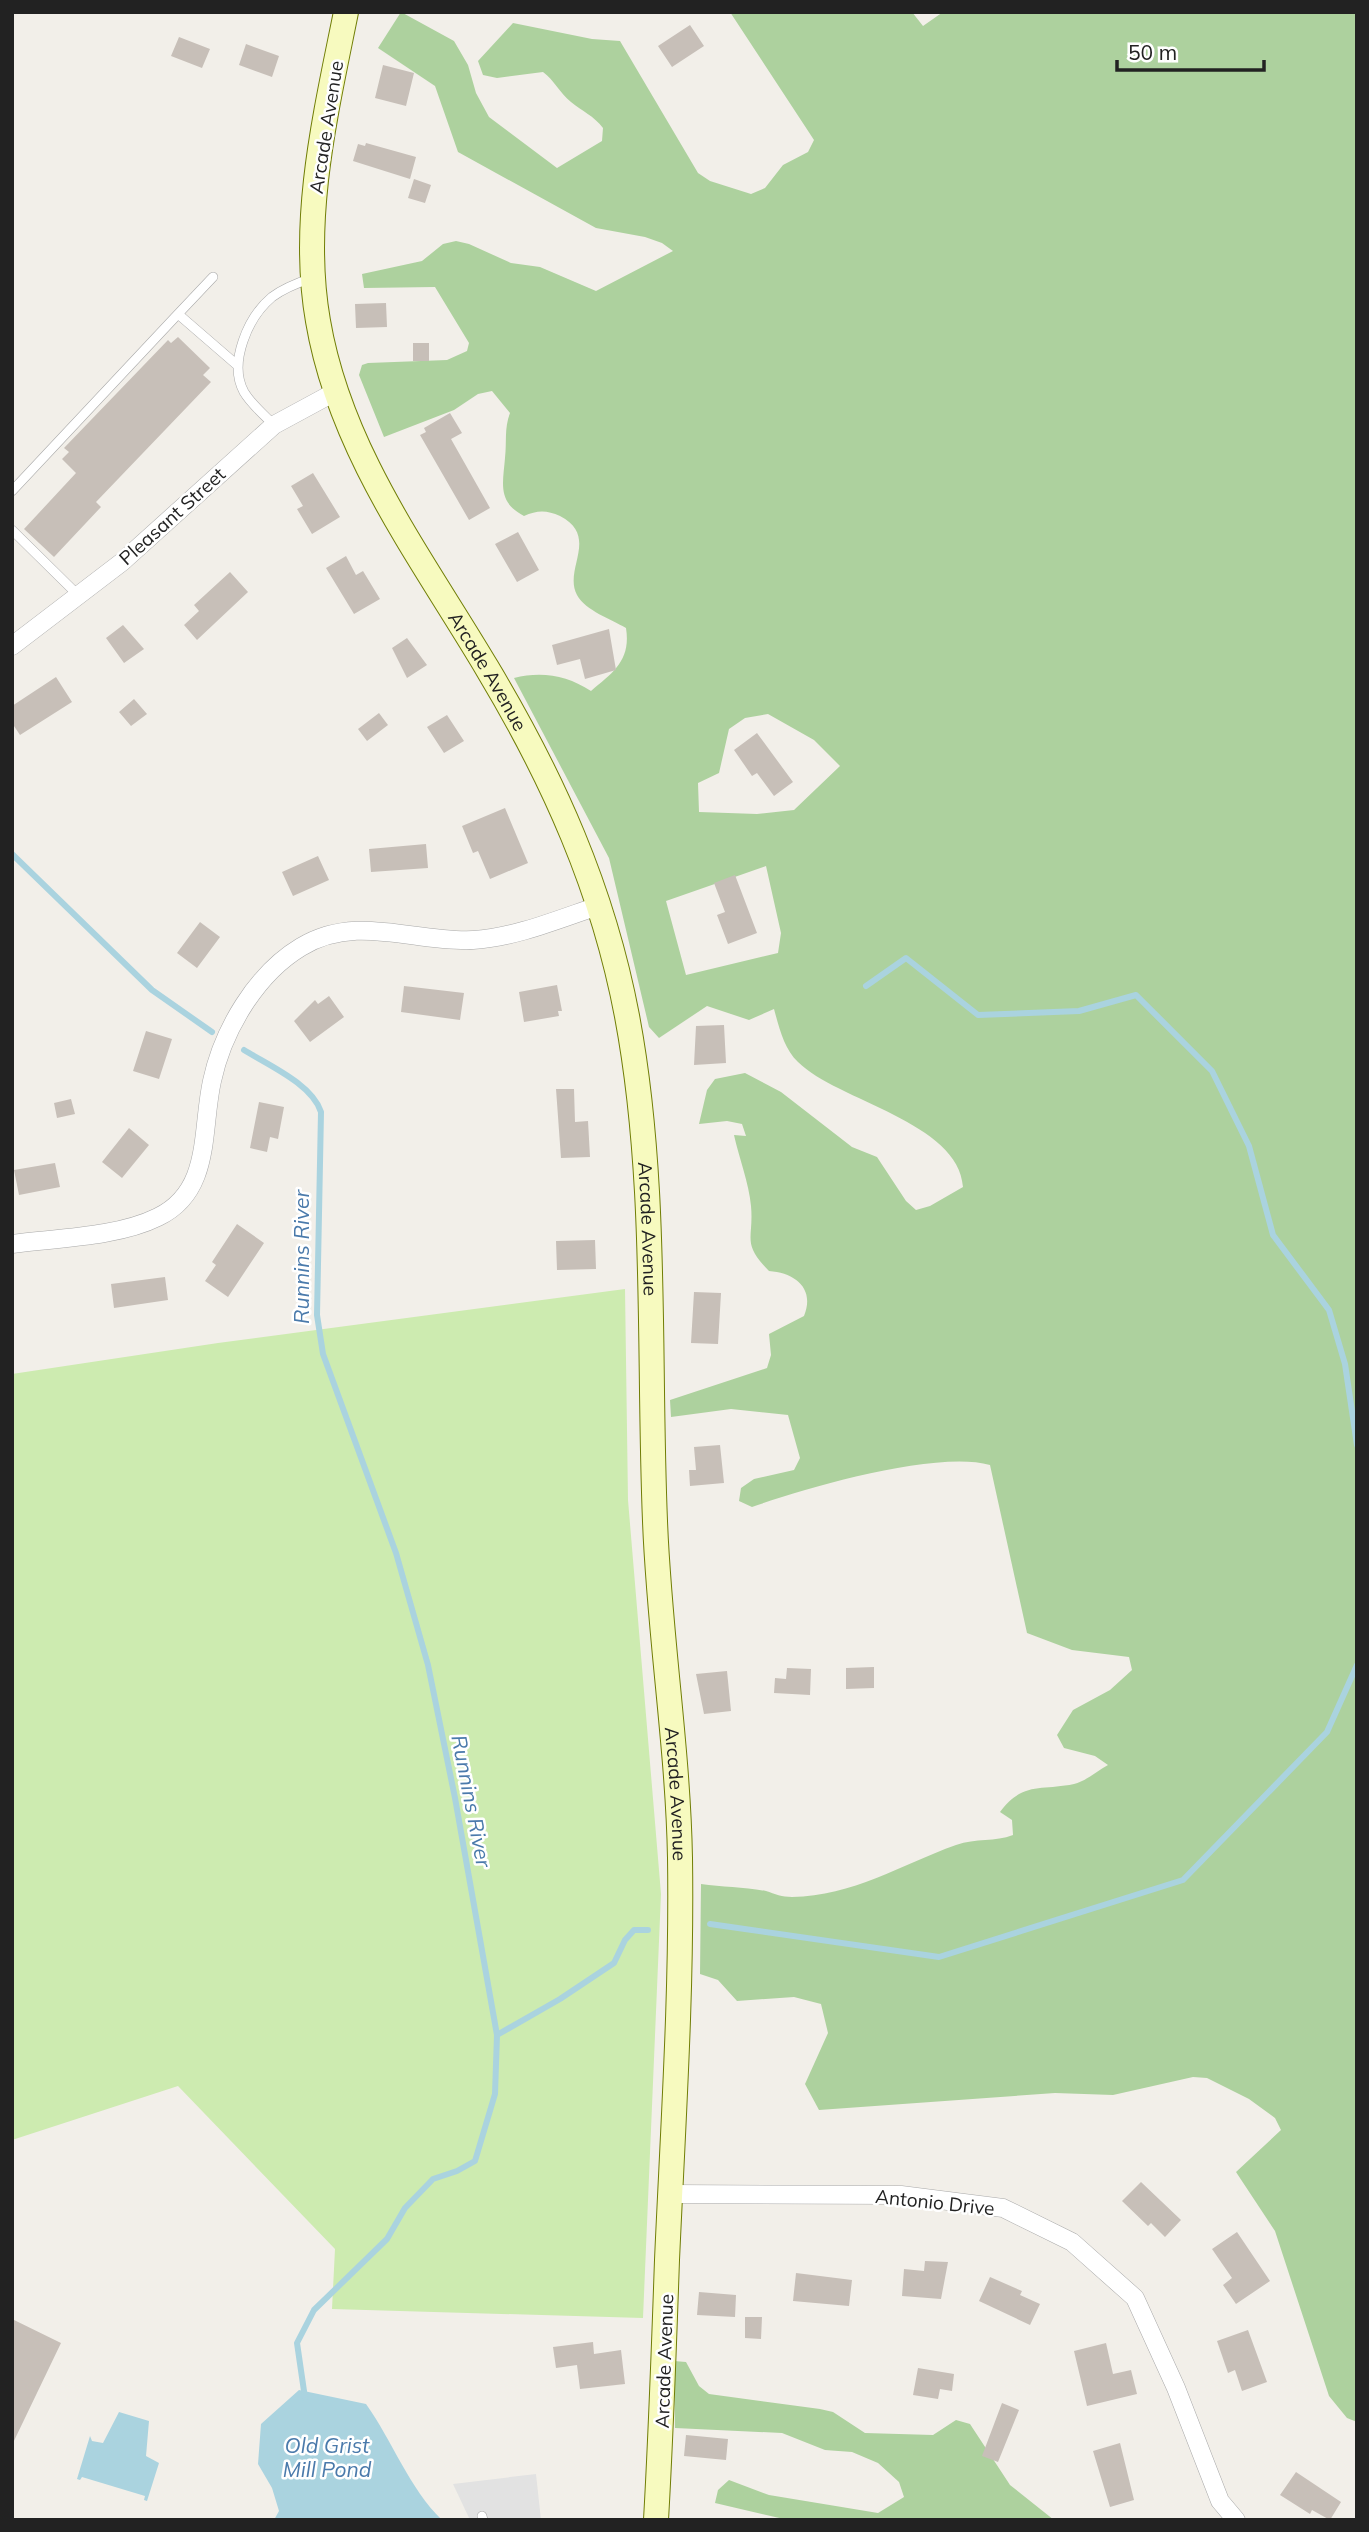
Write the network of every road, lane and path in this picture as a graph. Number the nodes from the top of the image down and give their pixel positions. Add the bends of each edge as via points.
1 (346, 12) edge
2 (213, 277) dead end
3 (315, 278) junction
4 (178, 314) junction
5 (237, 365) junction
6 (334, 391) junction
7 (274, 425) junction
8 (12, 491) edge
9 (12, 530) edge
10 (80, 597) junction
11 (12, 646) edge
12 (601, 905) junction
13 (12, 1244) edge
14 (671, 2194) junction
15 (656, 2520) edge
16 (1236, 2520) edge

1 - 3 main road, Arcade Avenue via 314,183
2 - 4 lane
3 - 5 lane via 292,284 269,300 243,341
3 - 6 main road, Arcade Avenue via 318,321
4 - 5 lane
4 - 8 lane
5 - 7 lane via 244,392
6 - 7 street, Pleasant Street
6 - 12 main road, Arcade Avenue via 367,469 545,772
7 - 10 street, Pleasant Street
9 - 10 lane
10 - 11 street, Pleasant Street
12 - 13 street via 500,937 448,940 359,929 303,945 265,977 224,1044 209,1096 198,1174 177,1204 142,1225
12 - 14 main road, Arcade Avenue via 628,1021 647,1166 655,1530 680,1849
14 - 15 main road, Arcade Avenue
14 - 16 street, Antonio Drive via 901,2194 1003,2208 1072,2242 1135,2298 1220,2501

